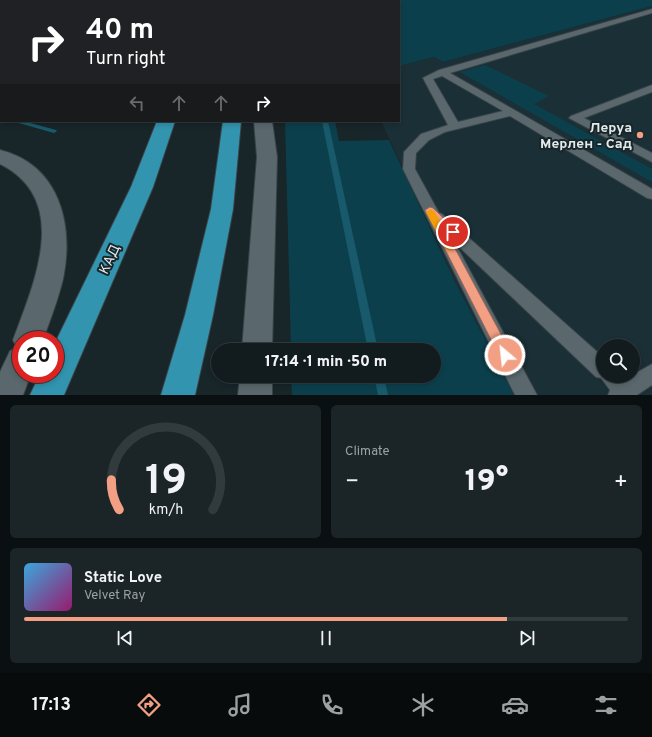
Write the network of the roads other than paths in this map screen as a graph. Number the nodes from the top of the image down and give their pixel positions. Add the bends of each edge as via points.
1 (652, 12) edge
2 (442, 72) junction
3 (652, 88) edge
4 (512, 112) junction
5 (166, 122) edge
6 (232, 122) edge
7 (263, 122) edge
8 (454, 126) junction
9 (0, 156) edge
10 (652, 158) edge
11 (652, 195) edge
12 (430, 210) junction
13 (31, 331) edge
14 (257, 343) edge
15 (596, 364) edge
16 (652, 373) edge
17 (12, 381) edge
18 (256, 383) edge
19 (615, 383) edge
20 (623, 393) edge
21 (6, 395) edge
22 (47, 395) edge
23 (178, 395) edge
24 (255, 395) edge
25 (526, 395) edge

1 - 2 lane
2 - 4 lane
2 - 8 lane via 428,78
3 - 10 lane via 575,118
4 - 8 lane
4 - 11 lane
5 - 22 highway, КАД via 142,187
6 - 23 highway via 222,209
7 - 14 main road via 267,158
8 - 12 lane via 425,138 410,152 409,169
9 - 13 main road via 31,173 48,197 54,228 51,271
12 - 15 lane
12 - 25 lane
16 - 20 lane
17 - 21 main road
18 - 24 main road
19 - 20 lane

